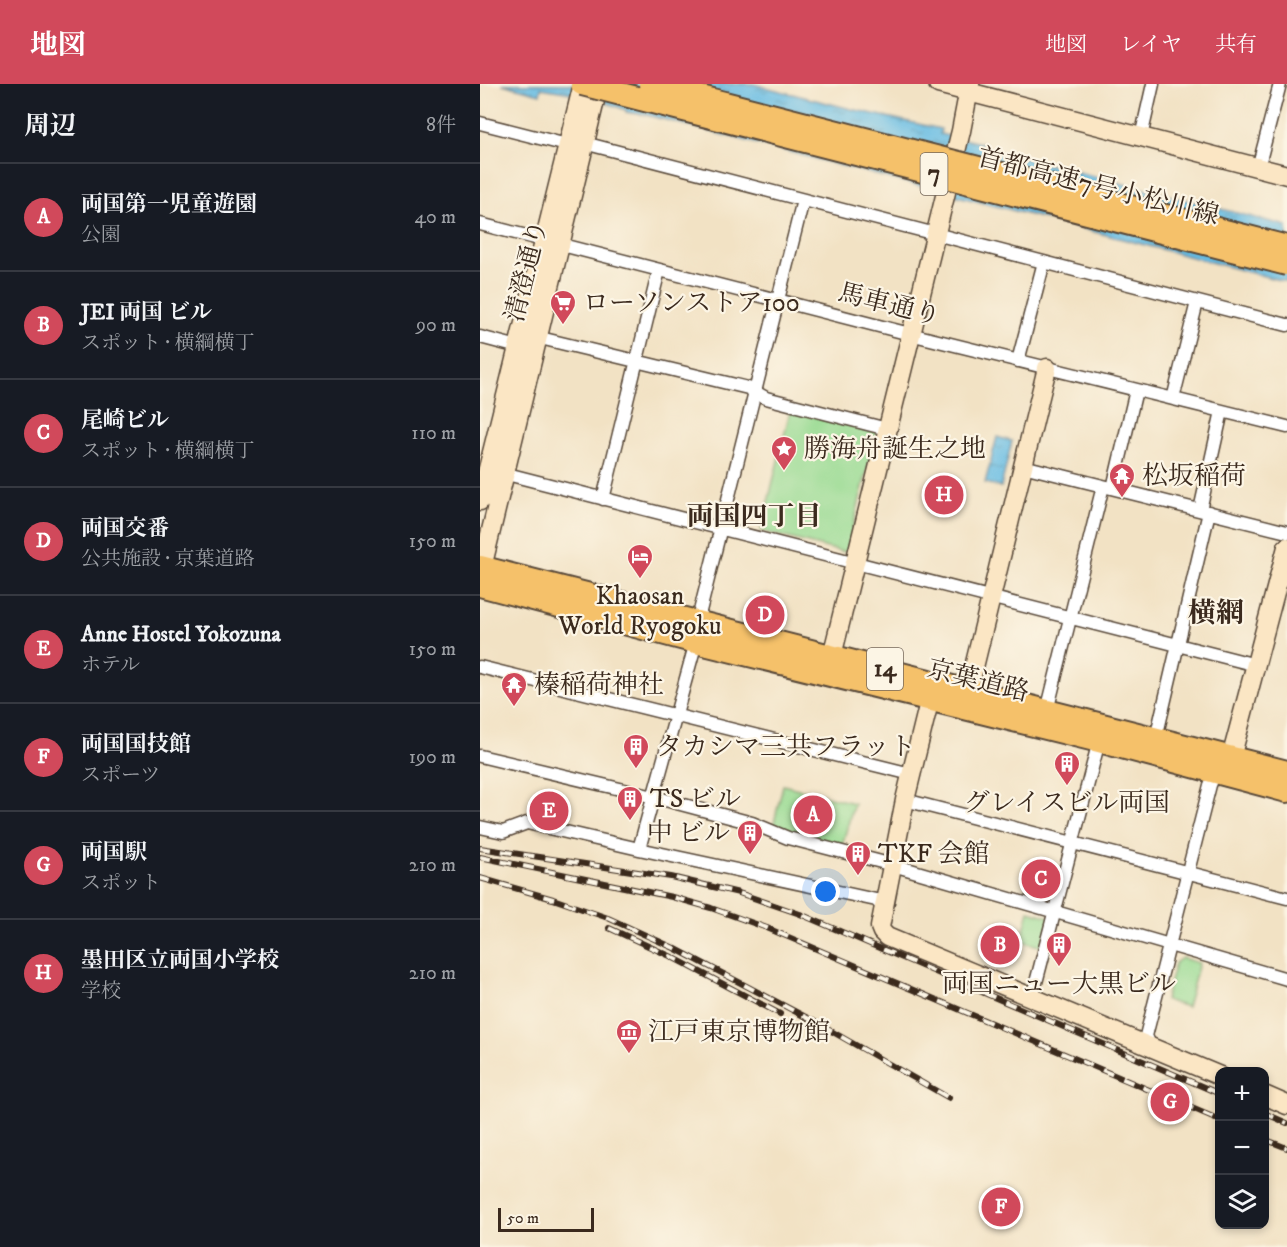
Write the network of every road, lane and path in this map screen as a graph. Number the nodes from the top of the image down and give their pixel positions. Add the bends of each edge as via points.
1 (582, 84) edge
2 (599, 84) edge
3 (650, 84) edge
4 (938, 84) edge
5 (1154, 84) edge
6 (1280, 84) edge
7 (969, 88) edge
8 (480, 123) edge
9 (1141, 137) junction
10 (576, 144) junction
11 (1258, 168) junction
12 (1287, 175) edge
13 (803, 200) junction
14 (480, 224) edge
15 (935, 234) junction
16 (553, 242) junction
17 (1287, 247) edge
18 (1044, 262) junction
19 (1287, 264) edge
20 (659, 270) junction
21 (778, 300) junction
22 (1197, 302) junction
23 (1287, 325) edge
24 (910, 334) junction
25 (480, 337) edge
26 (537, 337) junction
27 (518, 347) junction
28 (637, 361) junction
29 (1018, 361) junction
30 (1047, 368) junction
31 (1136, 390) junction
32 (755, 391) junction
33 (1173, 399) junction
34 (1222, 411) junction
35 (1287, 427) edge
36 (887, 429) junction
37 (1023, 466) junction
38 (490, 472) edge
39 (1108, 487) junction
40 (603, 499) junction
41 (480, 501) edge
42 (1204, 511) junction
43 (720, 529) junction
44 (1287, 531) edge
45 (1287, 547) edge
46 (855, 563) junction
47 (480, 574) edge
48 (991, 598) junction
49 (1070, 618) junction
50 (696, 633) junction
51 (1178, 645) junction
52 (832, 656) junction
53 (1256, 665) junction
54 (480, 667) edge
55 (932, 690) junction
56 (966, 699) junction
57 (1047, 711) junction
58 (676, 715) junction
59 (1156, 738) junction
60 (1100, 741) junction
61 (480, 756) edge
62 (1224, 764) junction
63 (1287, 772) edge
64 (911, 774) junction
65 (1287, 791) edge
66 (654, 797) junction
67 (905, 800) junction
68 (480, 827) edge
69 (1073, 843) junction
70 (639, 849) junction
71 (893, 865) junction
72 (1188, 873) junction
73 (1287, 898) edge
74 (884, 908) junction
75 (1054, 912) junction
76 (1169, 945) junction
77 (1287, 979) edge
78 (1032, 998) junction
79 (1150, 1047) junction
80 (1215, 1074) edge
81 (1269, 1097) edge
82 (1287, 1104) edge

1 - 10 street, 清澄通り
1 - 19 highway, 首都高速7号小松川線 / 7, bridge
2 - 10 street, 清澄通り
3 - 17 highway, 首都高速7号小松川線 / 7, bridge
4 - 7 street
5 - 9 street
6 - 11 street
7 - 9 street
7 - 15 street
8 - 10 street
9 - 11 street
10 - 13 street
10 - 16 street, 清澄通り
11 - 12 street
13 - 15 street
13 - 21 street
14 - 16 street, 馬車通り
15 - 18 street
15 - 24 street
16 - 20 street, 馬車通り
16 - 26 street, 清澄通り
16 - 27 street, 清澄通り
18 - 22 street
18 - 29 street
20 - 21 street, 馬車通り
20 - 28 street
21 - 24 street, 馬車通り
21 - 32 street
22 - 23 street
22 - 33 street
24 - 29 street, 馬車通り
24 - 36 street
25 - 27 street
26 - 28 street
26 - 38 street, 清澄通り
27 - 38 street, 清澄通り
28 - 32 street
28 - 40 street
29 - 30 street, 馬車通り
30 - 31 street, 馬車通り
30 - 37 street
31 - 33 street, 馬車通り
31 - 39 street
32 - 36 street via 766,398
32 - 43 street
33 - 34 street, 馬車通り
34 - 35 street, 馬車通り
34 - 42 street
36 - 46 street
37 - 39 street
37 - 48 street
38 - 40 street
38 - 41 street, 清澄通り
38 - 47 street, 清澄通り
39 - 42 street
39 - 49 street
40 - 43 street
42 - 44 street
42 - 51 street
43 - 46 street
43 - 50 street
45 - 53 street
46 - 48 street
46 - 52 street
47 - 50 highway, 京葉道路 / 14
48 - 49 street
48 - 56 street
49 - 51 street
49 - 57 street
50 - 52 highway, 京葉道路 / 14
50 - 55 highway, 京葉道路 / 14
50 - 58 street
51 - 53 street
51 - 59 street
52 - 55 highway, 京葉道路 / 14
53 - 62 street
54 - 58 street
55 - 56 highway, 京葉道路 / 14
55 - 64 street
56 - 57 highway, 京葉道路 / 14
56 - 60 highway, 京葉道路 / 14
57 - 59 highway, 京葉道路 / 14
58 - 64 street
58 - 66 street
59 - 62 highway, 京葉道路 / 14
60 - 62 highway, 京葉道路 / 14
60 - 69 street
61 - 66 street
62 - 63 highway, 京葉道路 / 14
62 - 65 highway, 京葉道路 / 14
62 - 72 street via 1210,785
64 - 67 street
66 - 70 street
66 - 71 street
67 - 69 street
67 - 71 street
68 - 70 street via 502,832 527,822
69 - 72 street
69 - 75 street
70 - 74 street via 876,900
71 - 74 street
71 - 75 street
72 - 73 street
72 - 76 street
74 - 78 street via 880,927 887,937
75 - 76 street
75 - 78 street
76 - 77 street
76 - 79 street via 1146,1036
78 - 79 street
79 - 80 street
81 - 82 street

